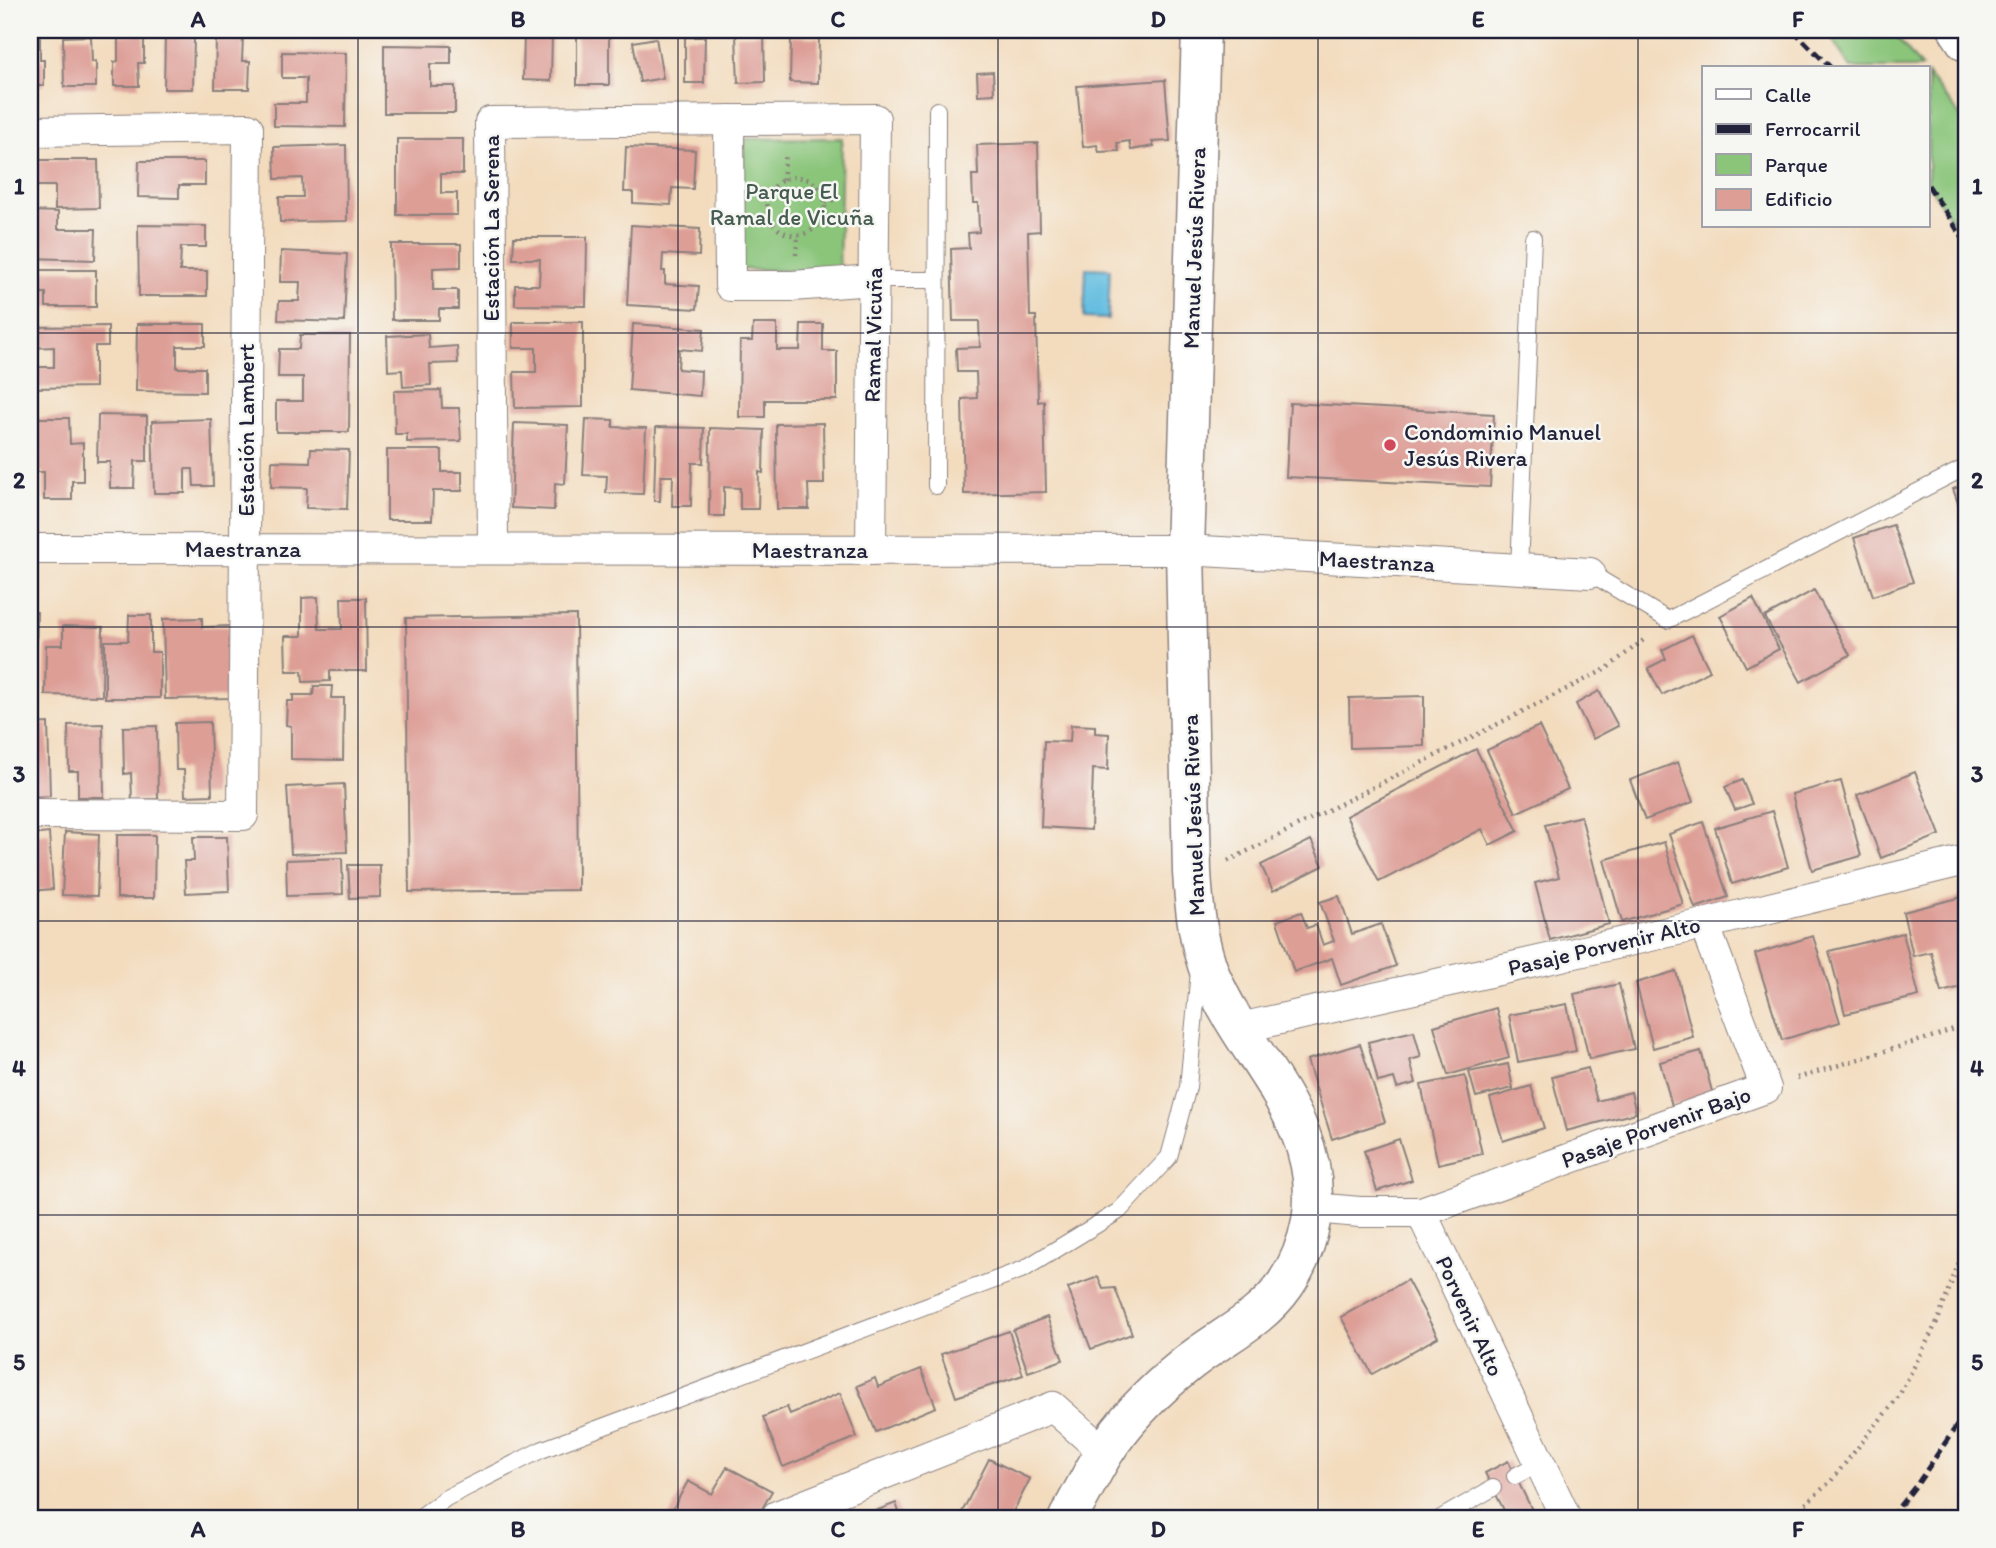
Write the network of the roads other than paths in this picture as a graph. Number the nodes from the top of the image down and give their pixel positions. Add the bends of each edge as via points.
1 (1201, 30) edge
2 (1958, 30) edge
3 (1966, 42) edge
4 (937, 110) dead end
5 (875, 119) joint
6 (730, 120) junction
7 (30, 131) edge
8 (1533, 239) dead end
9 (873, 280) junction
10 (936, 280) junction
11 (1966, 467) edge
12 (936, 486) dead end
13 (30, 549) edge
14 (245, 549) junction
15 (492, 550) junction
16 (871, 550) junction
17 (1185, 550) junction
18 (1519, 569) junction
19 (1590, 573) joint
20 (30, 814) edge
21 (1966, 860) edge
22 (1704, 924) junction
23 (1202, 947) junction
24 (1240, 1028) junction
25 (1313, 1208) junction
26 (1420, 1212) junction
27 (1104, 1452) junction
28 (1493, 1489) dead end
29 (419, 1518) edge
30 (776, 1518) edge
31 (1068, 1518) edge
32 (1441, 1518) edge
33 (1566, 1518) edge

1 - 17 main road, Manuel Jesús Rivera
2 - 3 main road
4 - 10 lane
5 - 6 street, Estación La Serena
5 - 9 street, Ramal Vicuña
6 - 9 street via 730,286
6 - 15 street, Estación La Serena via 491,122
7 - 14 street, Estación Lambert via 248,128
8 - 18 lane
9 - 10 lane
9 - 16 street, Ramal Vicuña
10 - 12 lane
11 - 19 lane via 1668,620
13 - 14 street, Maestranza
14 - 15 street, Maestranza
14 - 20 street, Estación Lambert via 243,815
15 - 16 street, Maestranza
16 - 17 street, Maestranza
17 - 18 street, Maestranza
17 - 23 main road, Manuel Jesús Rivera via 1192,872
18 - 19 street, Maestranza
21 - 22 street, Pasaje Porvenir Alto
22 - 24 street, Pasaje Porvenir Alto
22 - 26 street, Pasaje Porvenir Bajo via 1766,1088
23 - 24 main road, Manuel Jesús Rivera via 1211,976
23 - 29 lane via 1188,1087 1169,1157 1119,1211 1024,1269 541,1450 446,1498
24 - 25 main road, Manuel Jesús Rivera via 1303,1138 1310,1160
25 - 26 street
25 - 27 main road, Manuel Jesús Rivera via 1299,1260 1286,1284 1248,1323 1216,1342 1156,1391
26 - 33 street, Porvenir Alto via 1528,1469
27 - 30 street via 1053,1407
27 - 31 main road, Manuel Jesús Rivera
28 - 32 lane

